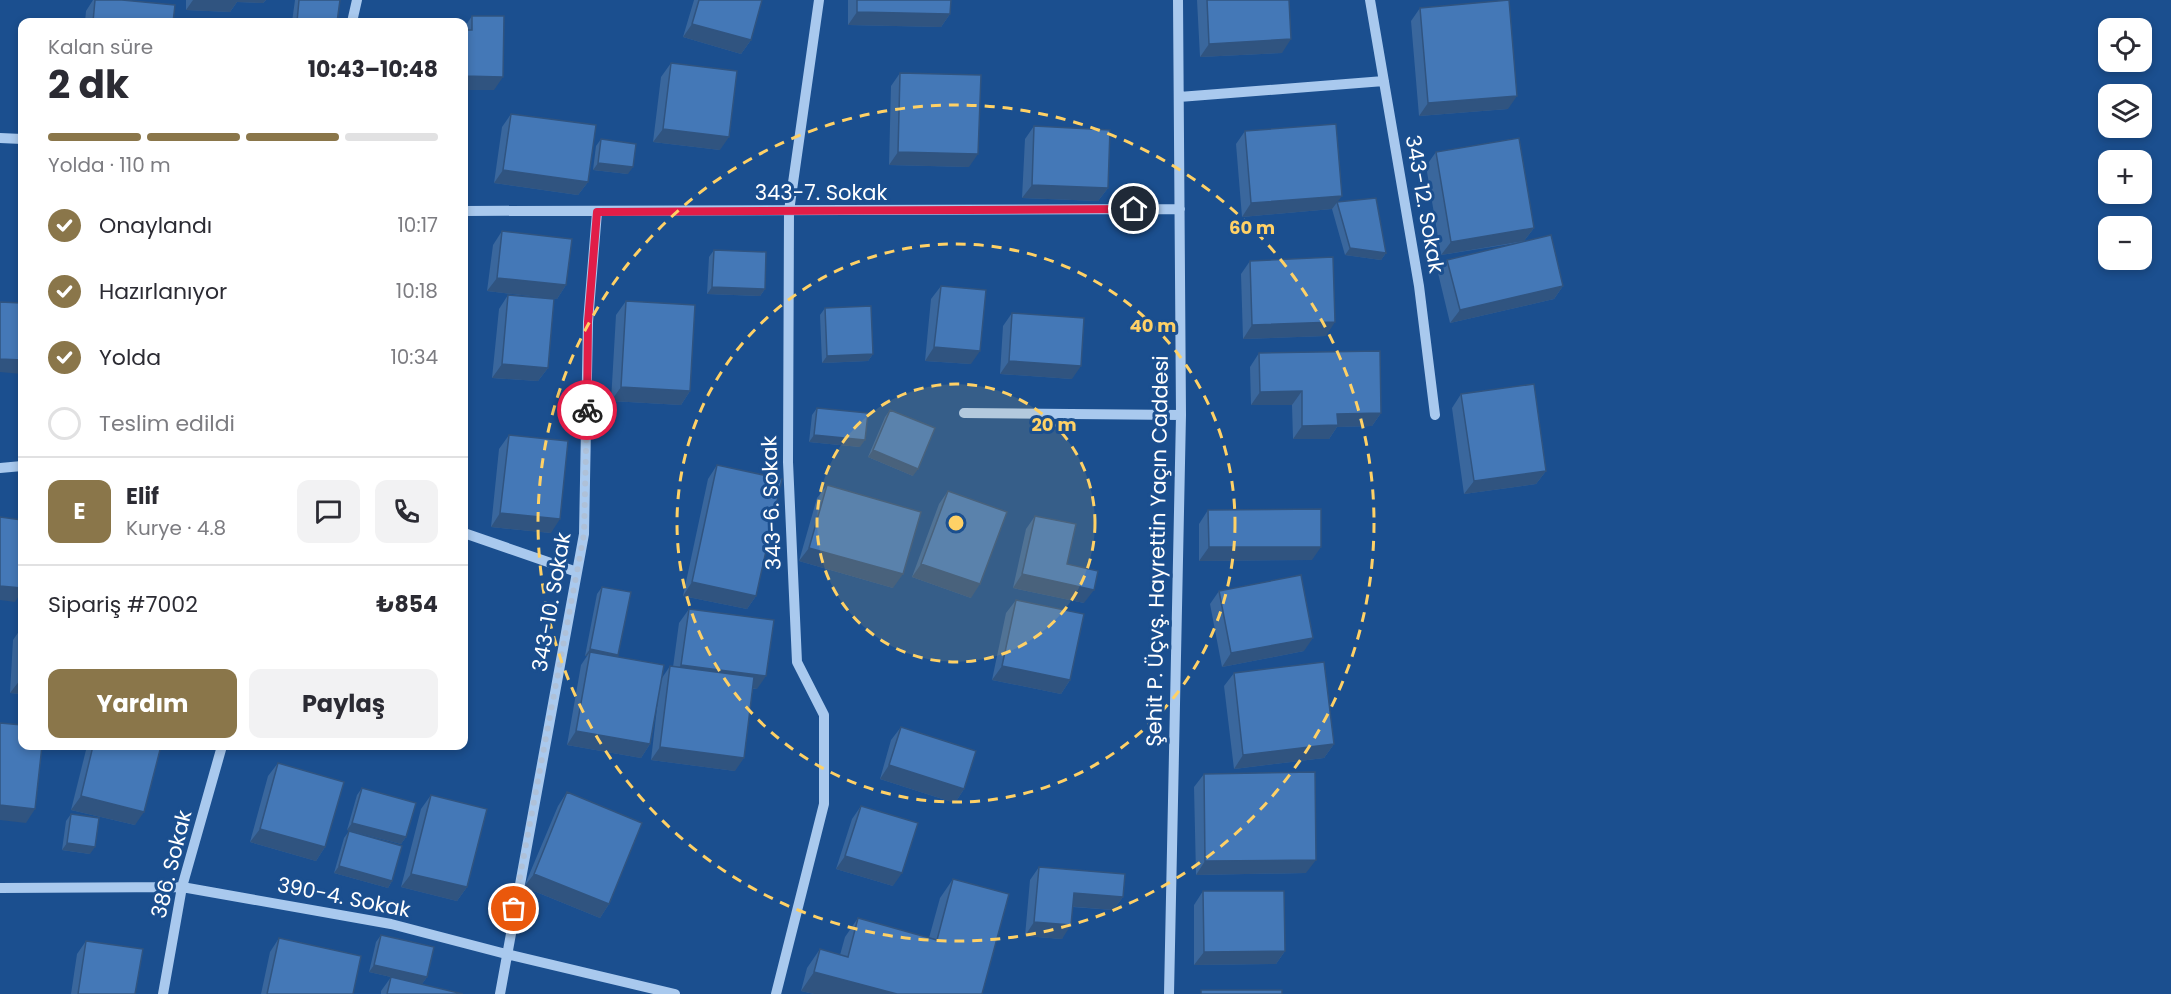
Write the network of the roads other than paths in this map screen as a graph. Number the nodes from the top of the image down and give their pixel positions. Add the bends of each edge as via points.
1 (357, 0) edge
2 (819, 0) edge
3 (1178, 0) edge
4 (1370, 0) edge
5 (353, 18) edge
6 (1384, 81) junction
7 (1179, 97) junction
8 (0, 138) edge
9 (18, 139) edge
10 (1179, 209) junction
11 (468, 211) edge
12 (789, 211) junction
13 (597, 212) junction
14 (964, 413) dead end
15 (1181, 415) junction
16 (1435, 415) dead end
17 (18, 466) edge
18 (0, 468) edge
19 (468, 534) edge
20 (577, 572) junction
21 (221, 750) edge
22 (182, 887) junction
23 (0, 888) edge
24 (506, 954) junction
25 (163, 994) edge
26 (500, 994) edge
27 (675, 994) edge
28 (776, 994) edge
29 (1169, 994) edge

1 - 5 street
2 - 12 street, 343-6. Sokak
3 - 7 street, Şehit P. Üçvş. Hayrettin Yaçın Caddesi
4 - 6 street, 343-12. Sokak
6 - 7 street
6 - 16 street, 343-12. Sokak via 1419,286
7 - 10 street, Şehit P. Üçvş. Hayrettin Yaçın Caddesi
8 - 9 street
10 - 12 street, 343-7. Sokak
10 - 15 street, Şehit P. Üçvş. Hayrettin Yaçın Caddesi
11 - 13 street, 343-7. Sokak
12 - 13 street, 343-7. Sokak
12 - 28 street, 343-6. Sokak via 788,462 797,662 824,715 824,804
13 - 20 street, 343-10. Sokak via 588,322 584,534
14 - 15 street
15 - 29 street, Şehit P. Üçvş. Hayrettin Yaçın Caddesi
17 - 18 street
19 - 20 street
20 - 24 street, 343-10. Sokak
21 - 22 street, 386. Sokak
22 - 23 street, 390-4. Sokak
22 - 24 street, 390-4. Sokak via 391,924
22 - 25 street, 386. Sokak
24 - 26 street, 343-10. Sokak
24 - 27 street, 390-4. Sokak

